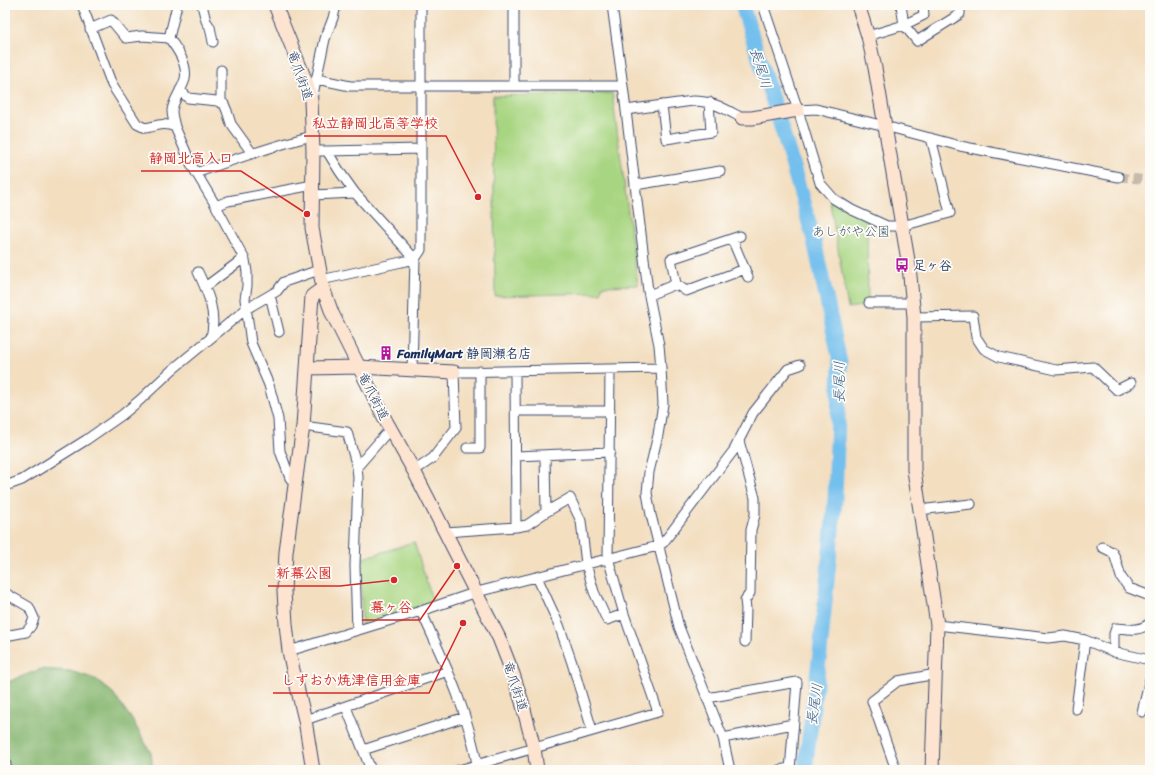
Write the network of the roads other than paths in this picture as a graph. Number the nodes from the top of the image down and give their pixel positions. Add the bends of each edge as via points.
1 (82, 5) edge
2 (177, 5) edge
3 (202, 5) edge
4 (276, 5) edge
5 (336, 5) edge
6 (421, 5) edge
7 (514, 5) edge
8 (612, 5) edge
9 (763, 5) edge
10 (858, 5) edge
11 (901, 5) edge
12 (923, 5) edge
13 (960, 5) edge
14 (904, 25) junction
15 (90, 29) junction
16 (868, 36) junction
17 (169, 38) junction
18 (213, 42) dead end
19 (221, 70) dead end
20 (317, 79) junction
21 (422, 86) junction
22 (514, 86) junction
23 (622, 86) junction
24 (180, 90) junction
25 (311, 100) junction
26 (709, 102) junction
27 (221, 103) junction
28 (662, 105) junction
29 (626, 110) junction
30 (798, 110) junction
31 (742, 118) joint
32 (885, 126) junction
33 (175, 127) junction
34 (312, 136) junction
35 (931, 138) junction
36 (421, 149) junction
37 (327, 150) junction
38 (314, 151) junction
39 (252, 153) junction
40 (720, 170) dead end
41 (196, 173) junction
42 (1119, 177) tunnel mouth
43 (635, 185) junction
44 (313, 190) junction
45 (355, 193) junction
46 (216, 206) junction
47 (902, 226) junction
48 (244, 258) junction
49 (415, 259) junction
50 (198, 272) dead end
51 (321, 279) junction
52 (676, 284) junction
53 (205, 287) junction
54 (270, 295) junction
55 (649, 295) junction
56 (869, 303) dead end
57 (913, 303) junction
58 (246, 309) junction
59 (914, 317) junction
60 (279, 332) dead end
61 (211, 337) junction
62 (800, 365) dead end
63 (359, 367) junction
64 (308, 368) junction
65 (661, 368) junction
66 (412, 369) junction
67 (610, 369) junction
68 (480, 371) junction
69 (515, 371) junction
70 (454, 372) junction
71 (1131, 383) dead end
72 (516, 411) junction
73 (610, 411) junction
74 (303, 426) junction
75 (390, 429) junction
76 (739, 440) junction
77 (467, 448) dead end
78 (610, 452) junction
79 (545, 455) junction
80 (516, 456) junction
81 (357, 467) junction
82 (414, 471) junction
83 (5, 484) edge
84 (296, 484) junction
85 (972, 504) dead end
86 (919, 510) junction
87 (546, 512) junction
88 (516, 527) junction
89 (446, 532) junction
90 (658, 546) junction
91 (1102, 547) dead end
92 (608, 558) junction
93 (586, 564) junction
94 (537, 577) junction
95 (477, 592) junction
96 (5, 593) edge
97 (1150, 596) edge
98 (421, 611) junction
99 (624, 614) junction
100 (1150, 623) edge
101 (937, 626) junction
102 (357, 630) junction
103 (5, 636) edge
104 (1085, 640) junction
105 (745, 642) dead end
106 (290, 652) junction
107 (1114, 652) junction
108 (1150, 662) edge
109 (448, 671) junction
110 (936, 674) junction
111 (1150, 678) edge
112 (707, 698) junction
113 (346, 707) junction
114 (1076, 709) dead end
115 (1142, 712) dead end
116 (465, 717) junction
117 (306, 720) junction
118 (793, 724) junction
119 (592, 730) junction
120 (723, 738) junction
121 (534, 748) junction
122 (363, 750) junction
123 (5, 762) edge
124 (478, 767) edge
125 (790, 769) edge
126 (7, 770) edge
127 (313, 770) edge
128 (371, 770) edge
129 (460, 770) edge
130 (537, 770) edge
131 (730, 770) edge
132 (779, 770) edge
133 (896, 770) edge
134 (932, 770) edge

1 - 15 street
2 - 17 street
3 - 18 street
4 - 25 street, 竜爪街道
5 - 20 street via 325,39
6 - 21 street
7 - 22 street
8 - 23 street
9 - 30 street
10 - 16 street
11 - 14 street
12 - 14 street via 924,15
13 - 14 street via 960,14 917,41
14 - 16 street
15 - 17 street via 111,20 126,38
15 - 33 street via 112,85 137,124 145,128 161,124
16 - 32 street
17 - 24 street via 181,55 185,68 185,78
19 - 27 street
20 - 21 street via 350,86
20 - 25 street
21 - 22 street
21 - 36 street
22 - 23 street
23 - 29 street
24 - 27 street via 188,98
24 - 33 street via 172,112
25 - 34 street, 竜爪街道
26 - 28 street via 693,101
26 - 28 street via 711,132 666,139
26 - 31 street
27 - 39 street via 227,110 231,124
28 - 29 street
29 - 43 street
30 - 31 street
30 - 32 street via 816,109
30 - 47 street via 820,183 834,199 887,226
32 - 35 street
32 - 47 street
33 - 41 street
34 - 38 street, 竜爪街道
34 - 39 street
35 - 42 street
35 - 47 street via 950,213
36 - 37 street
36 - 49 street via 421,250
37 - 38 street
37 - 45 street
38 - 44 street, 竜爪街道
39 - 41 street
40 - 43 street
41 - 46 street
43 - 55 street
44 - 45 street
44 - 46 street via 228,201
44 - 51 street, 竜爪街道 via 312,228
45 - 49 street
46 - 48 street
47 - 57 street
48 - 53 street
48 - 58 street via 247,272
49 - 51 street
49 - 66 street
50 - 53 street
51 - 54 street via 284,282
51 - 63 street, 竜爪街道 via 332,313
51 - 64 street via 312,296
52 - 52 street via 686,291 746,273 736,238 671,259
52 - 55 street
53 - 61 street via 212,303 214,320
54 - 58 street
54 - 60 street
55 - 65 street
56 - 57 street
57 - 59 street
58 - 61 street
58 - 84 street via 251,343 269,385 278,419 280,451 290,478
59 - 71 street via 973,316 976,337 984,349 999,357 1056,370 1093,367 1117,390
59 - 86 street via 913,464
61 - 83 street via 122,415 22,480
62 - 76 street via 788,369 753,413
63 - 64 street
63 - 66 street
63 - 75 street, 竜爪街道
64 - 74 street
65 - 67 street
65 - 90 street via 663,404 647,493
66 - 70 street
67 - 69 street
67 - 73 street
68 - 69 street
68 - 70 street
68 - 77 street via 480,448
69 - 72 street
70 - 82 street via 456,428 433,458
72 - 73 street
72 - 80 street
73 - 78 street
74 - 81 street via 347,432
74 - 84 street
75 - 81 street
75 - 82 street, 竜爪街道
76 - 90 street via 663,544
76 - 105 street via 755,498 755,515 751,530 750,593 745,600
78 - 79 street
78 - 92 street
79 - 80 street
79 - 87 street
80 - 88 street
81 - 102 street
82 - 89 street, 竜爪街道
84 - 106 street via 286,552 284,591
85 - 86 street
86 - 101 street
87 - 88 street via 527,525
87 - 93 street via 570,498 581,520
88 - 89 street
89 - 95 street, 竜爪街道
90 - 92 street
90 - 112 street via 678,627
91 - 97 street via 1112,552 1121,577 1129,588
92 - 93 street
92 - 99 street
93 - 94 street
93 - 99 street via 594,592 607,620
94 - 95 street
94 - 119 street via 559,626
95 - 98 street
95 - 121 street, 竜爪街道 via 513,674
96 - 103 street via 29,607 34,618 26,632
98 - 102 street
98 - 109 street
99 - 119 street via 658,712
100 - 107 street via 1135,630 1116,628
101 - 104 street via 1048,638 1065,636
101 - 110 street
102 - 106 street
104 - 107 street
104 - 114 street
106 - 117 street
107 - 108 street
109 - 113 street
109 - 116 street
110 - 133 street via 898,681 872,701
110 - 134 street
111 - 115 street
112 - 118 street via 797,682
112 - 120 street
113 - 117 street
113 - 122 street
116 - 122 street
116 - 124 street
117 - 127 street
118 - 120 street
118 - 125 street
119 - 121 street
120 - 131 street
121 - 124 street
121 - 130 street, 竜爪街道
122 - 128 street
123 - 126 street
124 - 129 street
125 - 132 street

